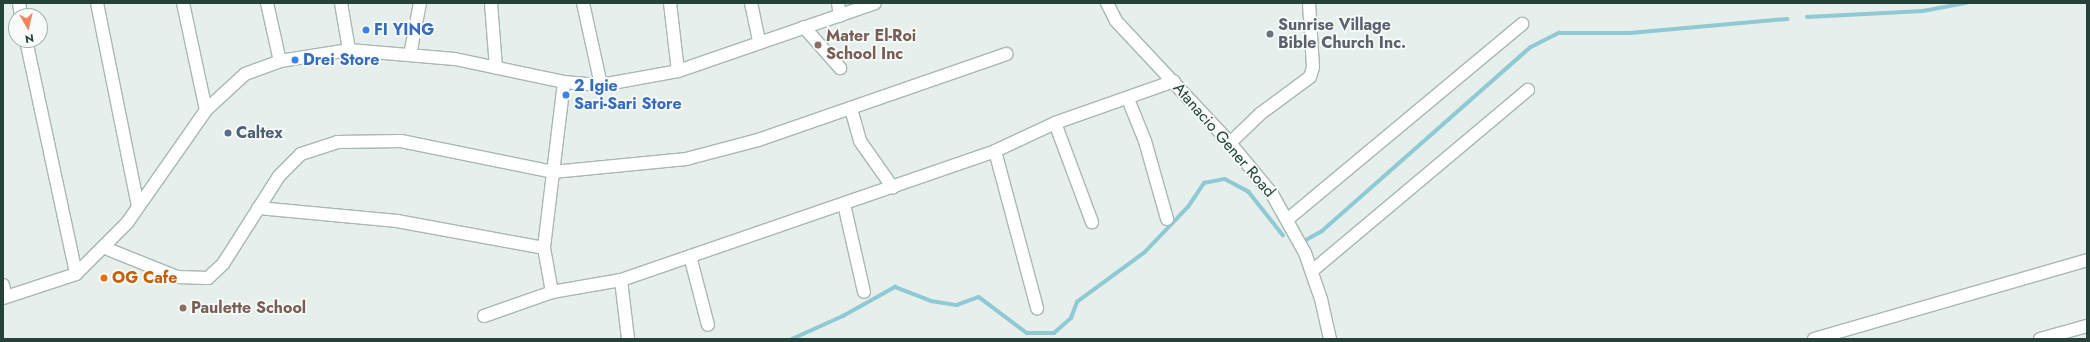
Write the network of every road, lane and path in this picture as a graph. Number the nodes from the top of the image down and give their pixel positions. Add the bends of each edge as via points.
1 (97, 3) edge
2 (183, 3) edge
3 (267, 3) edge
4 (341, 3) edge
5 (420, 3) edge
6 (491, 3) edge
7 (583, 3) edge
8 (670, 3) edge
9 (751, 3) edge
10 (838, 3) edge
11 (875, 3) edge
12 (1107, 3) edge
13 (1309, 3) edge
14 (840, 16) junction
15 (1522, 24) dead end
16 (804, 27) junction
17 (759, 42) junction
18 (28, 48) edge
19 (349, 50) junction
20 (1007, 54) dead end
21 (410, 55) junction
22 (280, 61) junction
23 (496, 68) junction
24 (840, 68) dead end
25 (678, 71) junction
26 (564, 82) junction
27 (1174, 82) junction
28 (601, 85) junction
29 (1528, 90) dead end
30 (1128, 99) junction
31 (851, 109) junction
32 (206, 110) junction
33 (1055, 123) junction
34 (1230, 143) junction
35 (995, 151) junction
36 (553, 172) junction
37 (893, 188) junction
38 (844, 204) junction
39 (138, 206) junction
40 (258, 208) junction
41 (1167, 219) dead end
42 (1288, 219) junction
43 (1092, 222) dead end
44 (105, 248) junction
45 (544, 248) junction
46 (690, 256) junction
47 (2087, 260) edge
48 (1312, 271) junction
49 (76, 274) junction
50 (621, 280) junction
51 (3, 285) edge
52 (552, 292) junction
53 (864, 292) dead end
54 (4, 297) edge
55 (1037, 308) dead end
56 (484, 316) dead end
57 (708, 325) dead end
58 (2087, 326) edge
59 (1842, 335) edge
60 (628, 339) edge
61 (1330, 339) edge
62 (1814, 339) edge
63 (2040, 339) edge

1 - 39 street
2 - 32 street
3 - 22 street
4 - 19 street
5 - 21 street
6 - 23 street
7 - 28 street
8 - 25 street
9 - 17 street
10 - 14 street
11 - 14 street
12 - 27 street, Atanacio Gener Road via 1116,21
13 - 34 street via 1313,67 1310,77 1260,114
14 - 16 street
15 - 42 street
16 - 17 street
16 - 24 street
17 - 25 street
18 - 49 street
19 - 21 street
19 - 22 street
20 - 31 street
21 - 23 street
22 - 32 street via 245,74
23 - 26 street
25 - 28 street
26 - 28 street
26 - 36 street
27 - 30 street
27 - 34 street, Atanacio Gener Road
29 - 48 street
30 - 33 street
30 - 41 street via 1145,141
31 - 36 street via 686,159
31 - 37 street via 860,141
32 - 39 street
33 - 35 street
33 - 43 street
34 - 42 street, Atanacio Gener Road
35 - 37 street
35 - 55 street
36 - 40 street via 401,141 337,142 301,154 279,176
36 - 45 street
37 - 38 street
38 - 46 street
38 - 53 street
39 - 44 street
40 - 44 street via 223,264 208,278 177,277
40 - 45 street via 397,221
42 - 48 street, Atanacio Gener Road
44 - 49 street
45 - 52 street
46 - 50 street
46 - 57 street
47 - 59 street
48 - 61 street, Atanacio Gener Road
49 - 54 street
50 - 52 street
50 - 60 street
51 - 54 street
52 - 56 street
58 - 63 street
59 - 62 street

